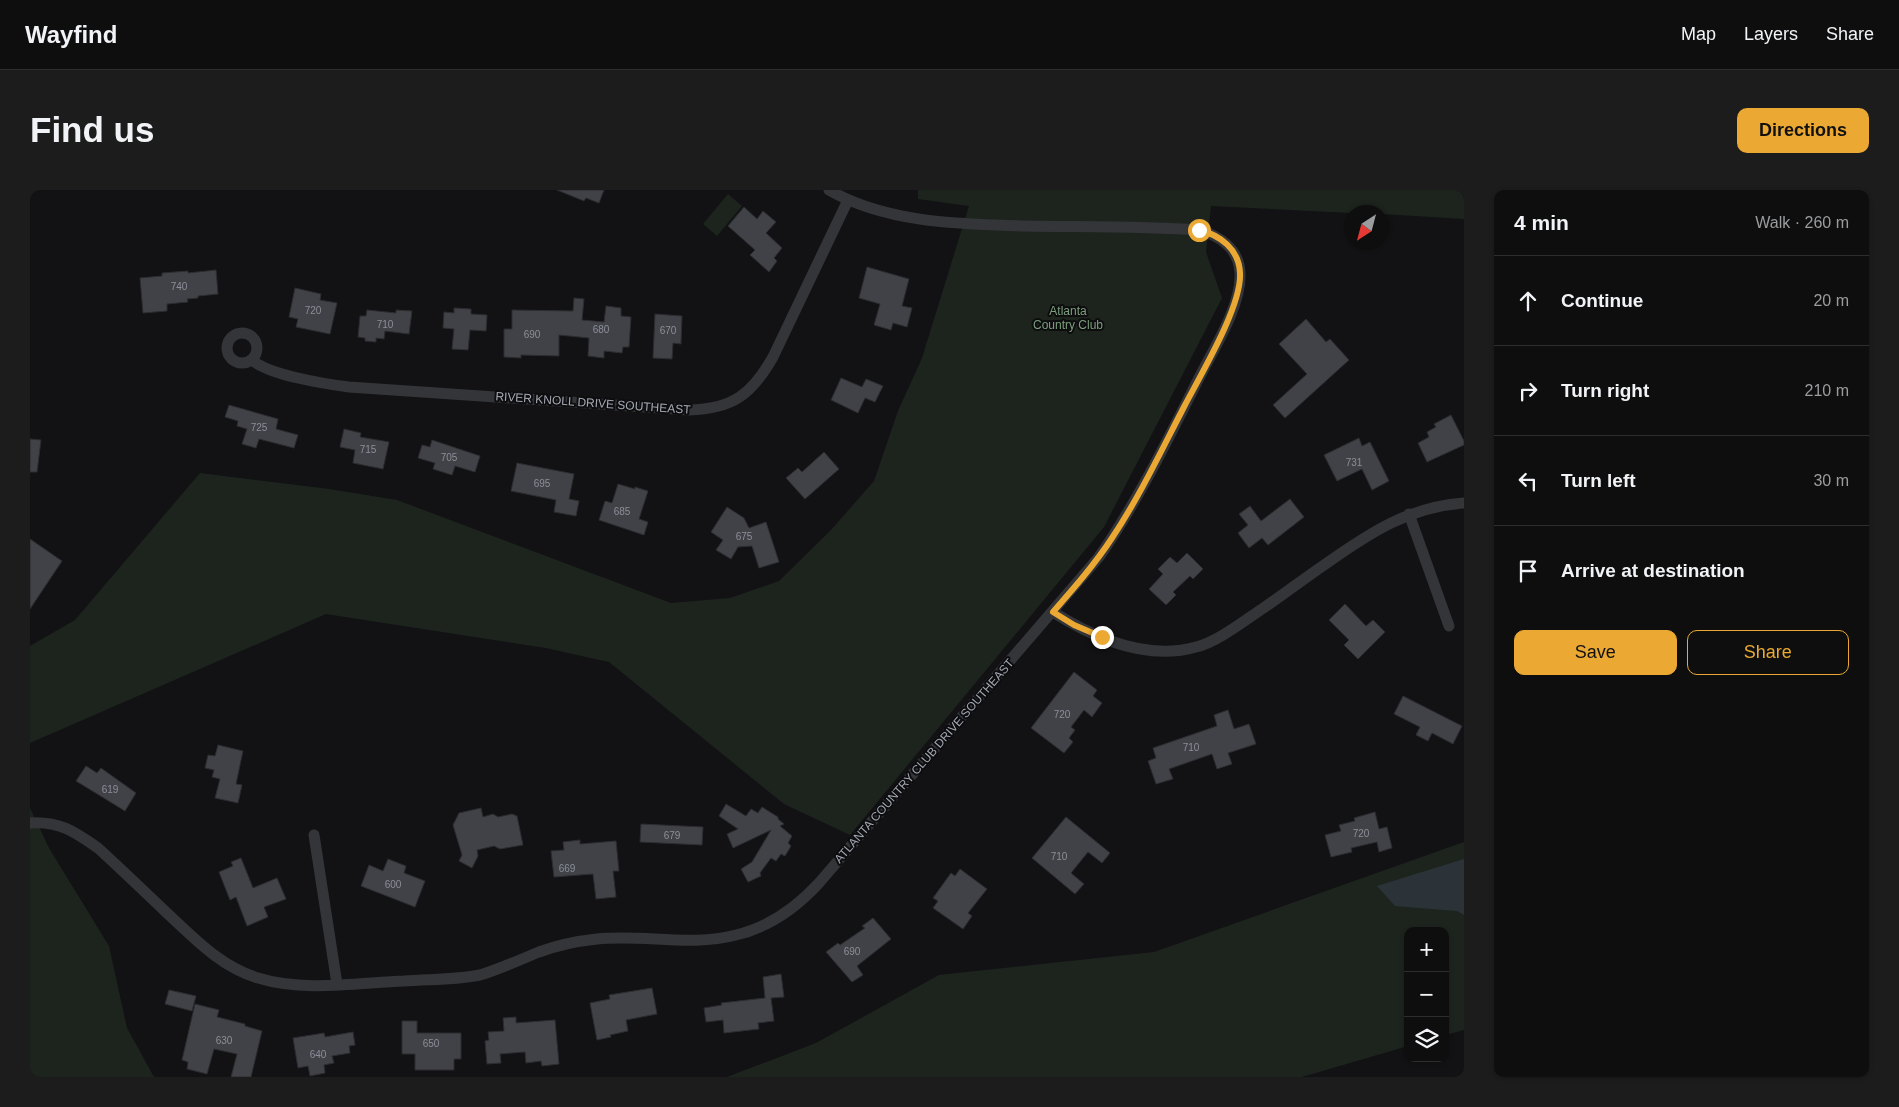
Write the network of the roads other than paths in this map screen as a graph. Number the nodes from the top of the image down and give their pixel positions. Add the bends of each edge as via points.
1 (829, 190) edge
2 (848, 200) junction
3 (252, 360) dead end
4 (1464, 503) edge
5 (1409, 514) junction
6 (1053, 612) junction
7 (1449, 626) dead end
8 (30, 823) edge
9 (314, 835) dead end
10 (337, 984) junction

1 - 2 street, ATLANTA COUNTRY CLUB DRIVE SOUTHEAST
2 - 3 street, RIVER KNOLL DRIVE SOUTHEAST via 764,372 755,386 732,403 720,407 689,410 349,387 264,368
2 - 6 street, ATLANTA COUNTRY CLUB DRIVE SOUTHEAST via 867,208 944,223 1199,230 1221,239 1236,258 1240,278 1233,310 1153,466 1113,537
4 - 5 street
5 - 6 street via 1380,527 1244,622 1197,647 1172,651 1125,646 1074,625
5 - 7 street
6 - 10 street, ATLANTA COUNTRY CLUB DRIVE SOUTHEAST via 814,889 794,908 768,924 720,939 612,937 579,942 541,952 496,970 461,978
8 - 10 street, ATLANTA COUNTRY CLUB DRIVE SOUTHEAST via 69,828 98,848 204,947 230,967 257,978 286,984
9 - 10 street

